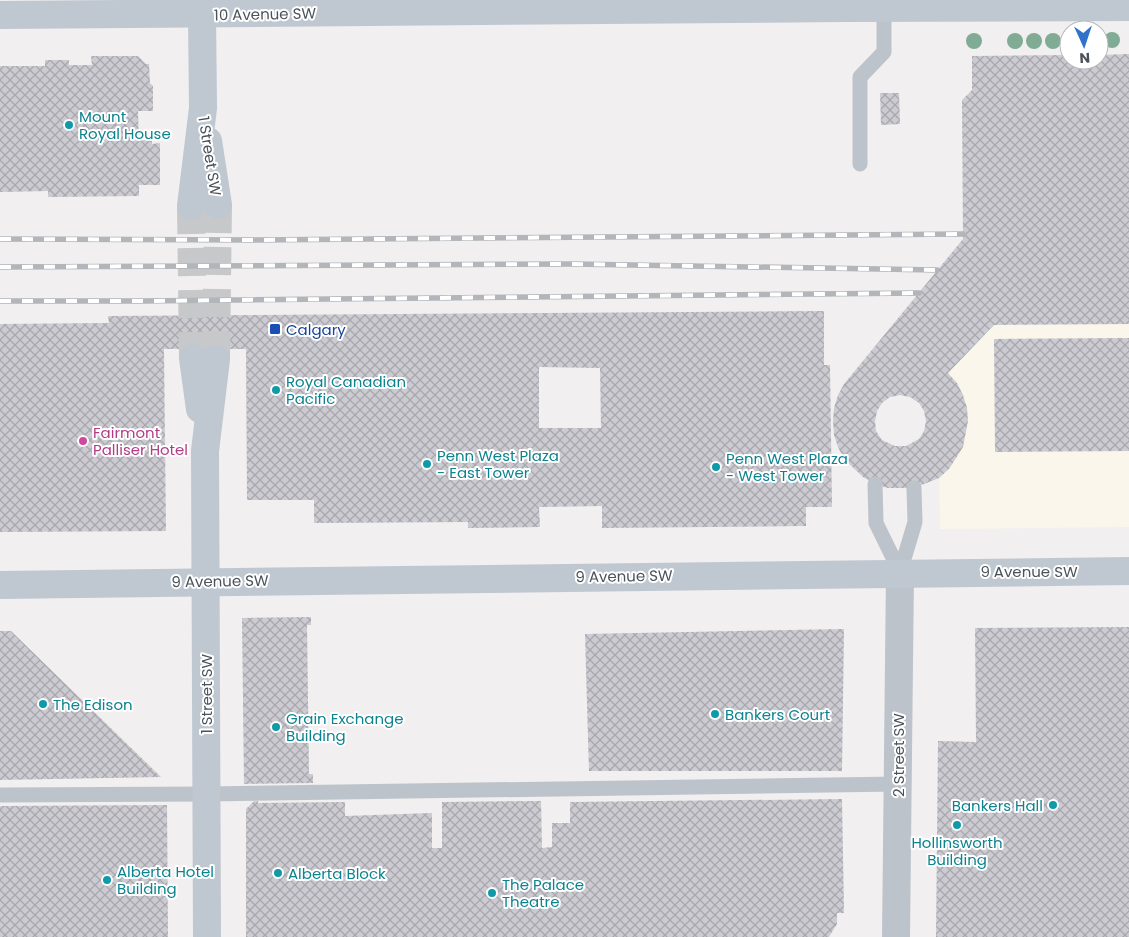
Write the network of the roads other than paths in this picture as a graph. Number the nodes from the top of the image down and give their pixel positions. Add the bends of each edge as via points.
1 (884, 4) edge
2 (202, 5) edge
3 (1129, 8) edge
4 (0, 15) edge
5 (202, 108) junction
6 (860, 164) dead end
7 (218, 205) tunnel mouth
8 (191, 206) tunnel mouth
9 (204, 358) tunnel mouth
10 (875, 484) dead end
11 (914, 488) dead end
12 (1129, 570) edge
13 (900, 572) junction
14 (205, 581) junction
15 (0, 585) edge
16 (898, 784) junction
17 (206, 794) junction
18 (0, 795) edge
19 (208, 937) edge
20 (896, 937) edge

1 - 2 street, 10 Avenue SW
1 - 3 street, 10 Avenue SW via 935,9
1 - 6 lane via 884,52 860,77
2 - 4 street, 10 Avenue SW
2 - 5 street, 1 Street SW
5 - 7 street, 1 Street SW
5 - 8 street, 1 Street SW
9 - 14 street, 1 Street SW
10 - 13 lane via 876,523
11 - 13 lane via 915,522
12 - 13 street, 9 Avenue SW
13 - 14 street, 9 Avenue SW
13 - 16 street, 2 Street SW
14 - 15 street, 9 Avenue SW
14 - 17 street, 1 Street SW
16 - 17 lane
16 - 20 street, 2 Street SW
17 - 18 lane
17 - 19 street, 1 Street SW

